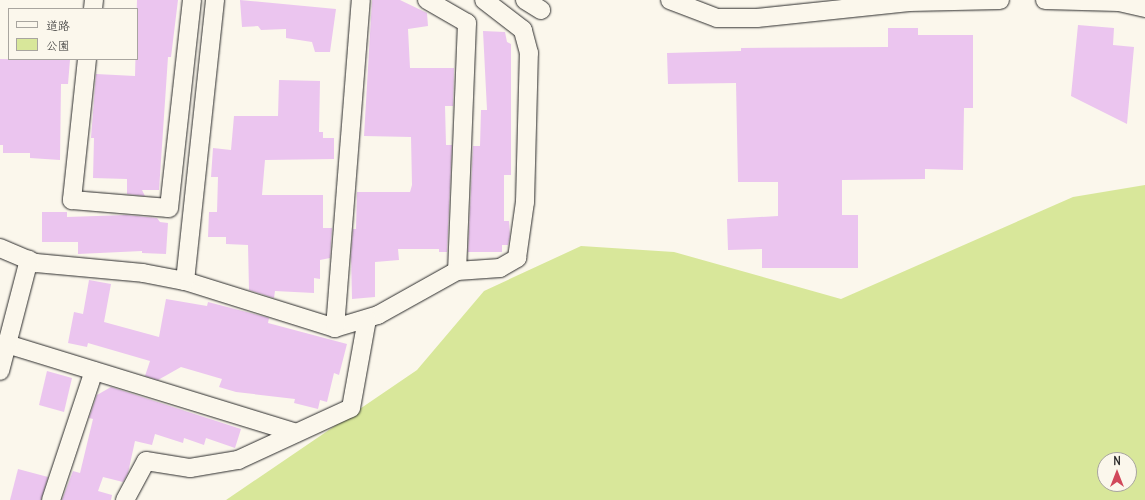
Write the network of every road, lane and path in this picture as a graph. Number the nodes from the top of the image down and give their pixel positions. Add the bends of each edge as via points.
1 (192, 0) edge
2 (215, 0) edge
3 (361, 0) edge
4 (427, 0) edge
5 (484, 0) edge
6 (525, 0) edge
7 (670, 0) edge
8 (1000, 0) edge
9 (1045, 0) edge
10 (1112, 1) edge
11 (1145, 8) edge
12 (541, 10) dead end
13 (87, 60) edge
14 (2, 246) edge
15 (29, 260) junction
16 (457, 271) junction
17 (185, 281) junction
18 (367, 319) junction
19 (335, 328) junction
20 (7, 344) junction
21 (0, 371) edge
22 (94, 371) junction
23 (296, 433) junction
24 (51, 500) edge
25 (125, 500) edge

1 - 13 street via 169,208 72,200
2 - 17 street
3 - 19 street
4 - 16 street via 467,23
5 - 16 street via 523,30 528,53 525,202 517,258 500,268
6 - 12 street
7 - 8 street via 717,18 757,18 909,2
9 - 10 street
10 - 11 street
14 - 15 street
15 - 17 street via 144,273
15 - 20 street
16 - 18 street
17 - 19 street
18 - 19 street
18 - 23 street via 351,408
20 - 21 street
20 - 22 street
22 - 23 street
22 - 24 street
23 - 25 street via 238,460 190,468 146,461

